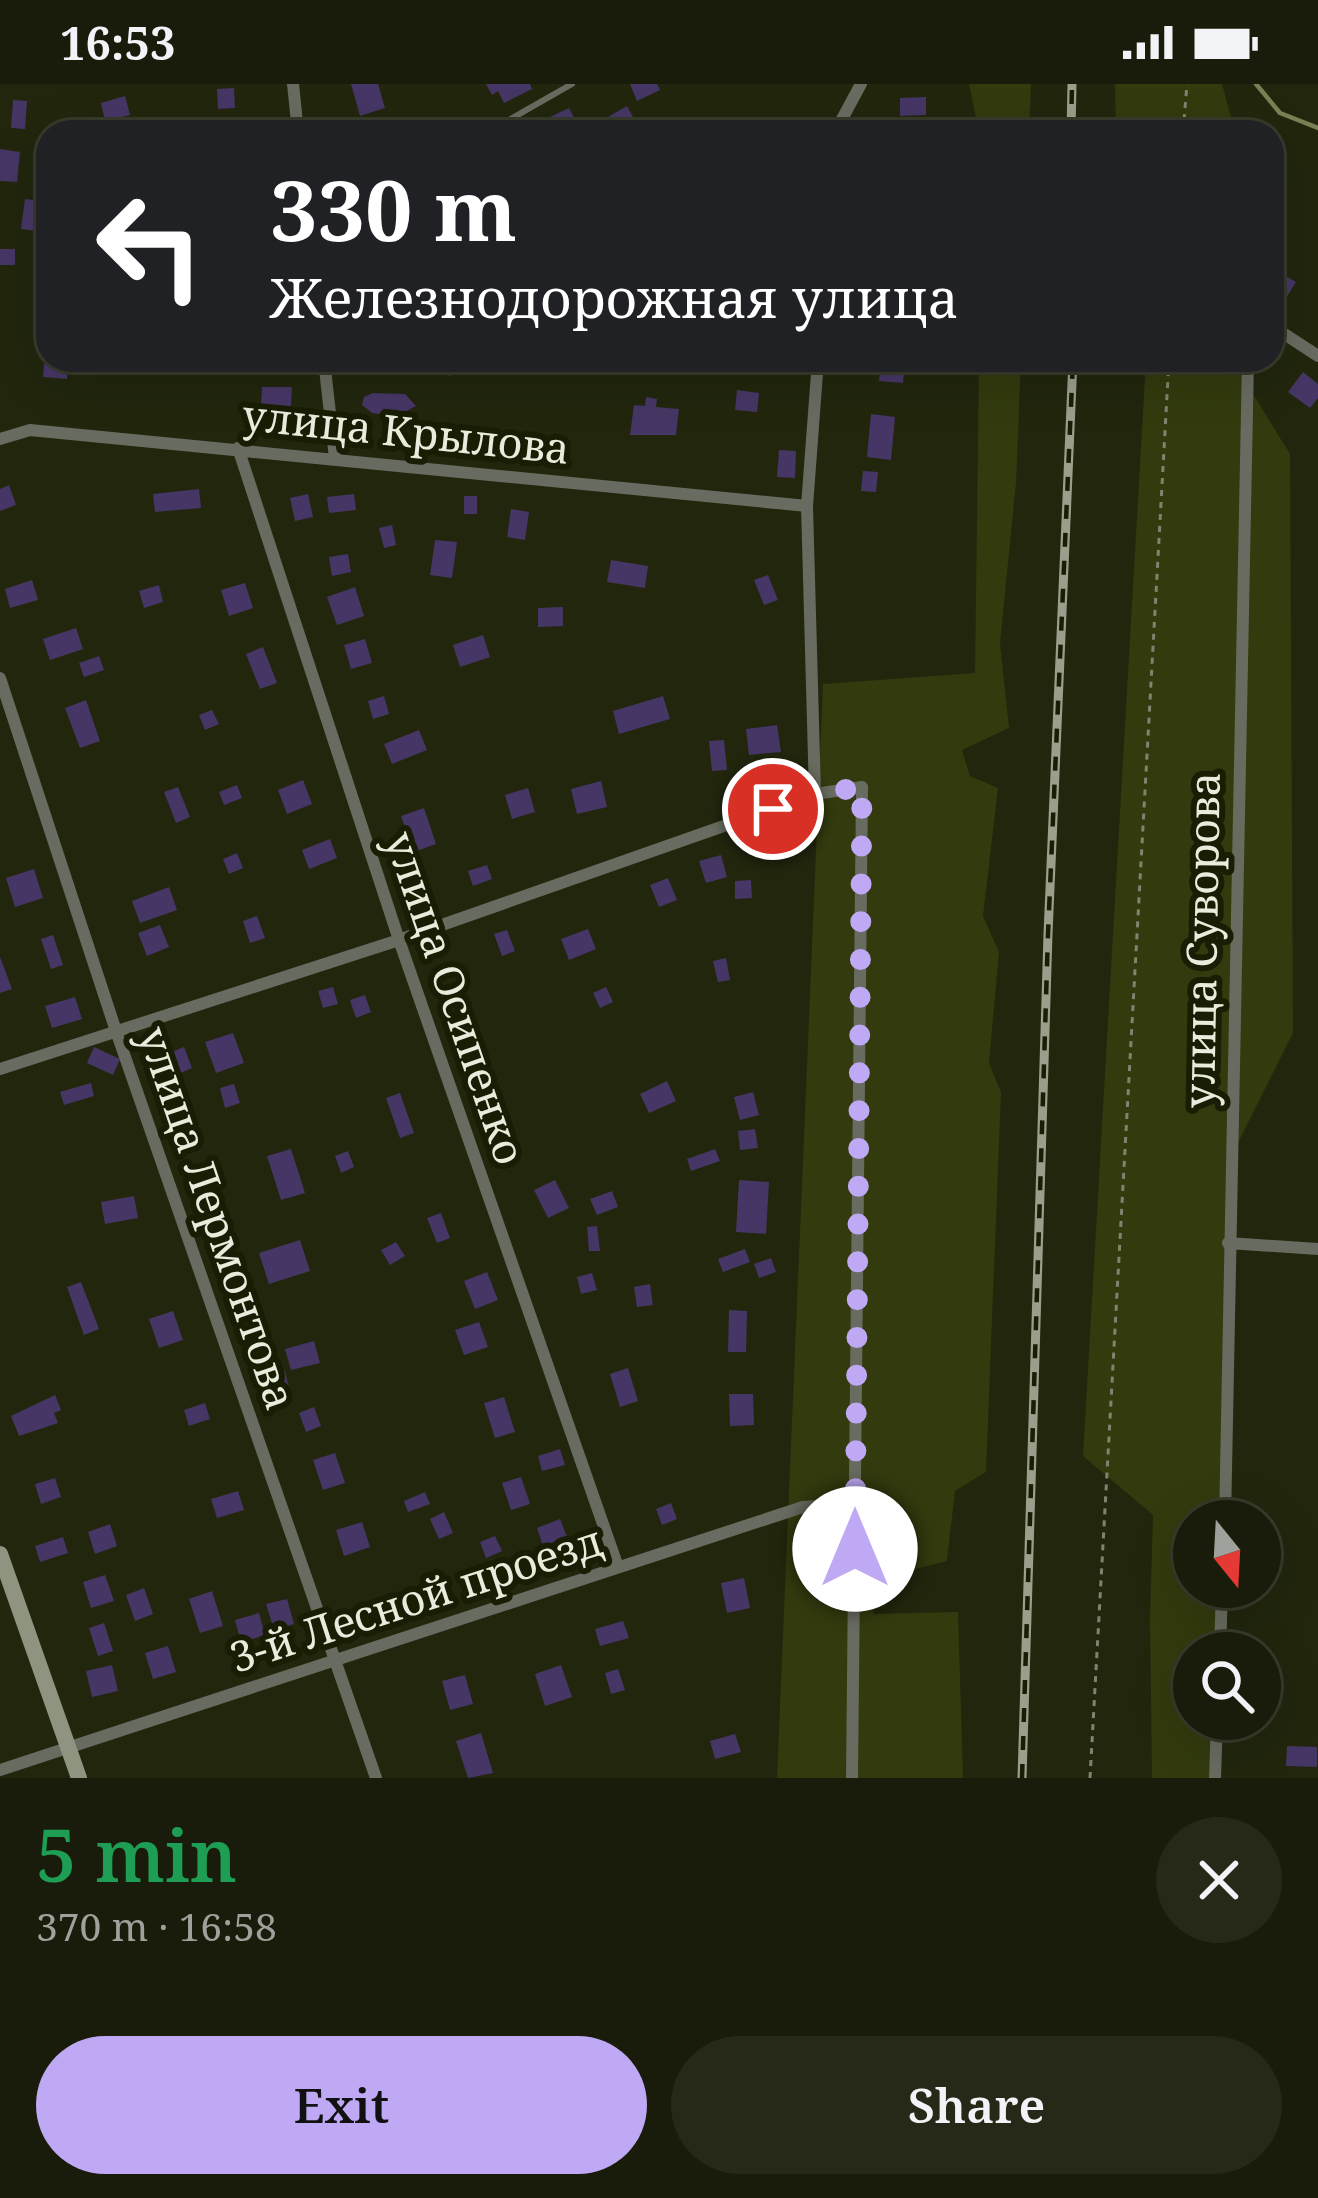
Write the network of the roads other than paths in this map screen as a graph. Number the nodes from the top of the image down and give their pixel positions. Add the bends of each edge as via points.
1 (293, 84) edge
2 (572, 84) edge
3 (861, 84) edge
4 (297, 120) edge
5 (509, 120) edge
6 (842, 120) edge
7 (1284, 334) edge
8 (1318, 356) edge
9 (325, 372) edge
10 (817, 372) edge
11 (1248, 372) edge
12 (0, 439) edge
13 (238, 448) junction
14 (335, 458) junction
15 (807, 506) junction
16 (0, 678) edge
17 (815, 794) junction
18 (399, 940) junction
19 (116, 1031) junction
20 (0, 1069) edge
21 (1228, 1243) junction
22 (1318, 1250) edge
23 (1225, 1500) edge
24 (856, 1503) junction
25 (0, 1554) edge
26 (618, 1567) junction
27 (336, 1659) junction
28 (1216, 1740) edge
29 (69, 1749) junction
30 (0, 1770) edge
31 (79, 1778) edge
32 (376, 1778) edge
33 (852, 1778) edge
34 (1215, 1778) edge

1 - 4 street
2 - 5 lane
3 - 6 street
7 - 8 street
9 - 14 street
10 - 15 street
11 - 21 street, улица Суворова
12 - 13 street, улица Крылова via 30,430
13 - 14 street, улица Крылова
13 - 18 street, улица Осипенко
14 - 15 street, улица Крылова
15 - 17 street
16 - 19 street, улица Лермонтова
17 - 18 street
17 - 24 street via 862,787
18 - 19 street
18 - 26 street, улица Осипенко
19 - 20 street
19 - 27 street, улица Лермонтова
21 - 22 street
21 - 23 street, улица Суворова
24 - 26 street, 3-й Лесной проезд via 803,1507
24 - 33 street
25 - 29 street
26 - 27 street, 3-й Лесной проезд
27 - 29 street, 3-й Лесной проезд
27 - 32 street, улица Лермонтова
28 - 34 street
29 - 30 street, 3-й Лесной проезд
29 - 31 street

